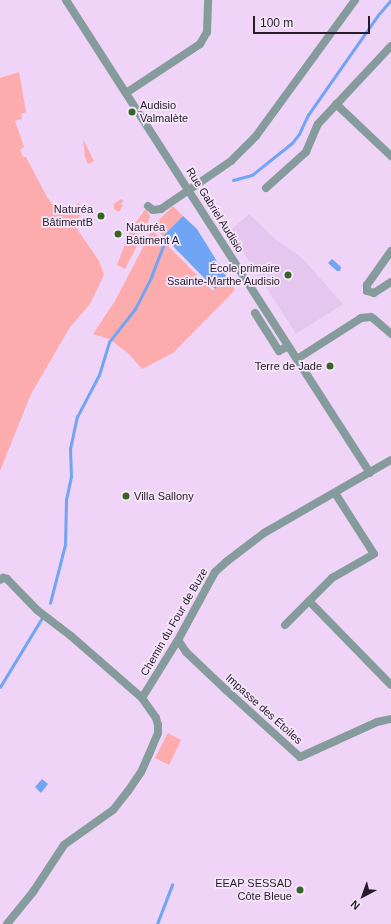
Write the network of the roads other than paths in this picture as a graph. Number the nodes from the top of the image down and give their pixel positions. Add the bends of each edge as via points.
1 (66, 0) edge
2 (208, 0) edge
3 (355, 0) edge
4 (391, 46) edge
5 (126, 93) junction
6 (336, 104) junction
7 (391, 156) edge
8 (266, 188) dead end
9 (189, 190) junction
10 (148, 206) dead end
11 (391, 251) edge
12 (391, 282) edge
13 (255, 313) dead end
14 (391, 334) edge
15 (288, 346) junction
16 (297, 359) junction
17 (391, 460) edge
18 (370, 473) junction
19 (335, 493) junction
20 (0, 580) edge
21 (309, 601) junction
22 (285, 625) dead end
23 (178, 640) junction
24 (391, 685) edge
25 (142, 698) junction
26 (391, 719) edge
27 (6, 924) edge

1 - 5 street, Rue Gabriel Audisio
2 - 5 street via 207,32 200,44
3 - 9 street via 256,136 231,161
4 - 6 street
5 - 9 street, Rue Gabriel Audisio
6 - 7 street
6 - 8 street via 318,124 306,152
9 - 10 street via 161,209 153,210
9 - 15 street, Rue Gabriel Audisio
11 - 12 street via 367,285 367,291 374,293
13 - 15 street via 279,351
14 - 16 street via 371,317 360,318
15 - 16 street, Rue Gabriel Audisio
16 - 18 street, Rue Gabriel Audisio
17 - 18 street, Chemin du Four de Buze
18 - 19 street, Chemin du Four de Buze
19 - 21 street via 374,554 332,578
19 - 23 street, Chemin du Four de Buze via 264,533 215,572
20 - 25 street via 7,579 37,610
21 - 22 street
21 - 24 street
23 - 25 street, Chemin du Four de Buze
23 - 26 street, Impasse des Étoiles via 186,652 300,757 376,722
25 - 27 street via 154,714 158,733 141,772 113,810 59,850 33,892

